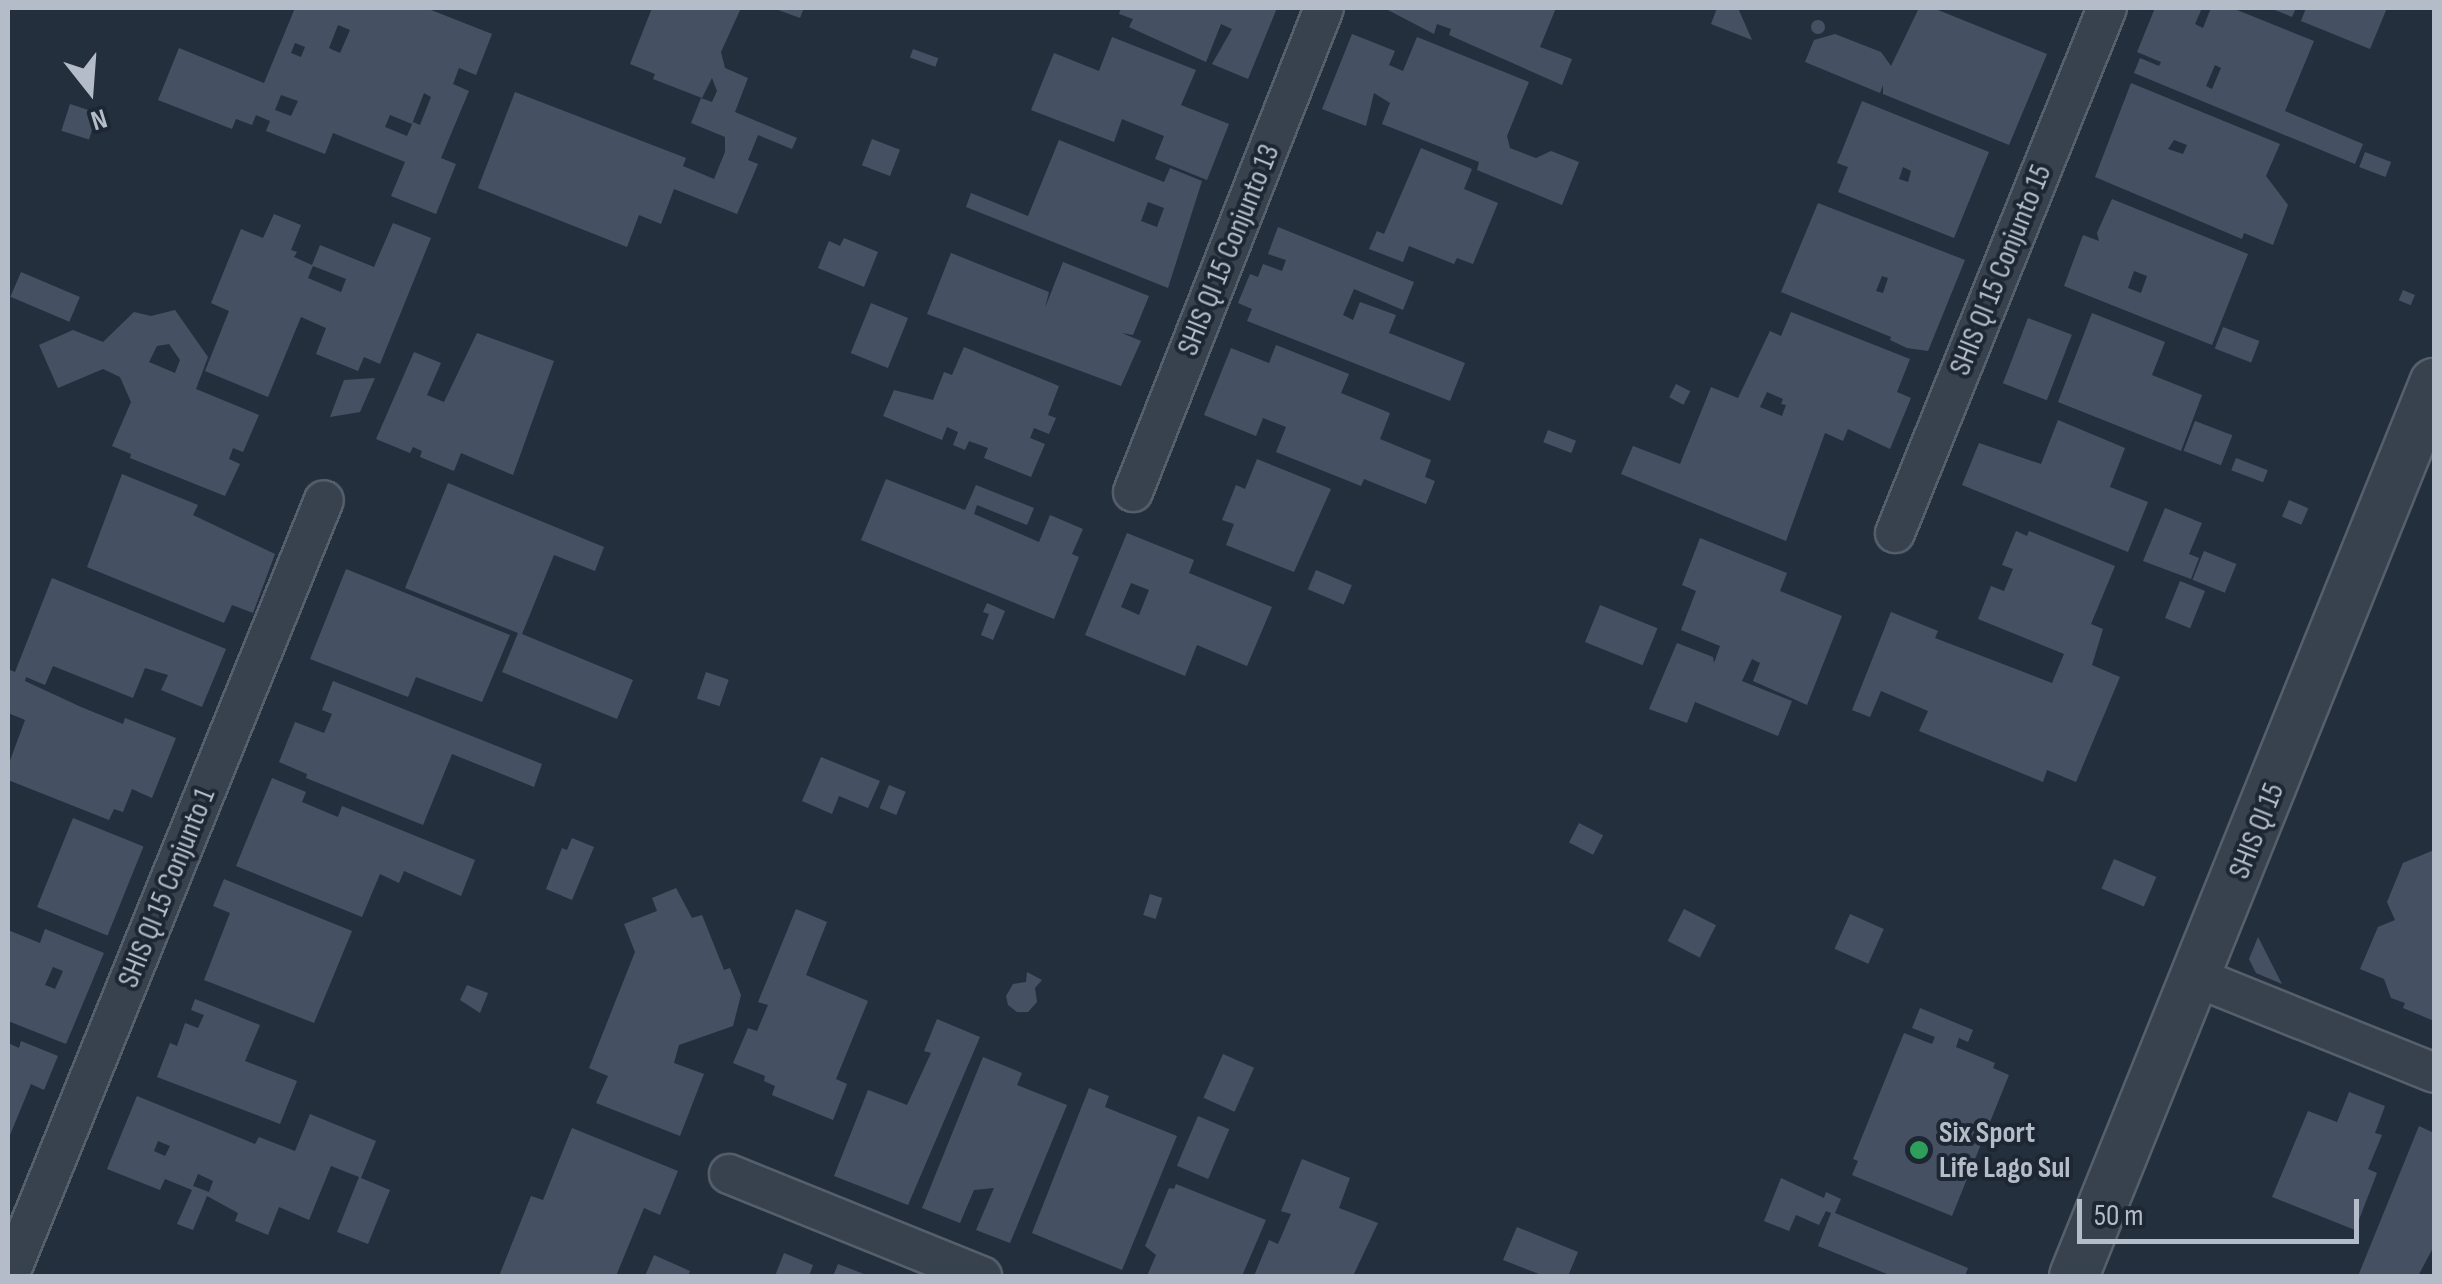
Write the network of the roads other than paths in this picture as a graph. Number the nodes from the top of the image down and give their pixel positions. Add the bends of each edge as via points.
1 (1324, 8) edge
2 (2107, 8) edge
3 (2434, 383) edge
4 (1133, 492) dead end
5 (324, 500) dead end
6 (1895, 533) dead end
7 (2198, 978) junction
8 (2434, 1073) edge
9 (729, 1174) dead end
10 (9, 1276) edge
11 (982, 1276) edge
12 (2074, 1276) edge

1 - 4 street, SHIS QI 15 Conjunto 13
2 - 6 street, SHIS QI 15 Conjunto 15
3 - 7 street, SHIS QI 15
5 - 10 street, SHIS QI 15 Conjunto 1
7 - 8 street
7 - 12 street, SHIS QI 15
9 - 11 street

